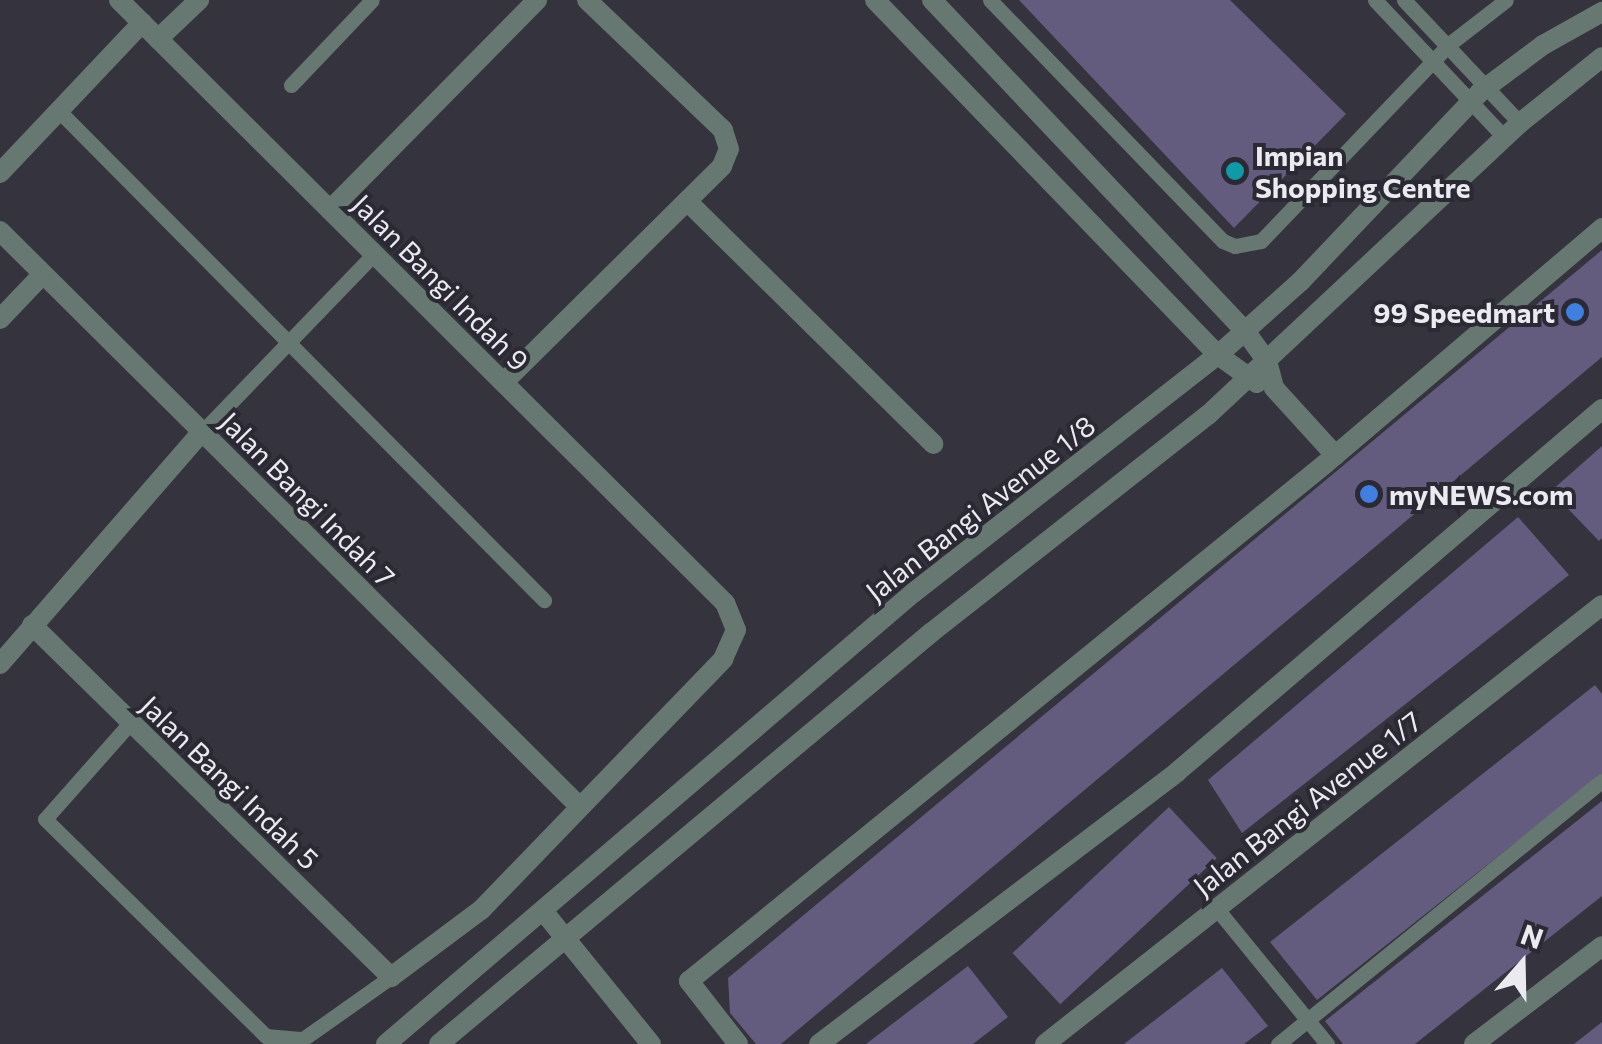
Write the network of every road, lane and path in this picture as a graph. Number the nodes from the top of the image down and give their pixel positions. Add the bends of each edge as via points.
1 (118, 0) edge
2 (199, 0) edge
3 (372, 0) edge
4 (537, 0) edge
5 (587, 0) edge
6 (875, 0) edge
7 (932, 0) edge
8 (990, 0) edge
9 (1375, 0) edge
10 (1404, 0) edge
11 (1506, 0) edge
12 (1602, 12) edge
13 (142, 23) junction
14 (158, 39) junction
15 (1448, 44) junction
16 (1602, 57) edge
17 (1432, 60) junction
18 (291, 84) dead end
19 (1488, 86) junction
20 (1472, 102) junction
21 (59, 111) junction
22 (1512, 130) junction
23 (0, 173) edge
24 (688, 201) junction
25 (330, 210) junction
26 (1602, 228) edge
27 (0, 231) edge
28 (374, 254) junction
29 (42, 274) junction
30 (0, 319) edge
31 (1245, 331) junction
32 (289, 342) junction
33 (1218, 356) junction
34 (1267, 361) junction
35 (1244, 380) junction
36 (504, 382) junction
37 (1274, 388) junction
38 (1602, 409) edge
39 (202, 432) junction
40 (933, 444) dead end
41 (1335, 455) junction
42 (544, 600) dead end
43 (1598, 616) edge
44 (32, 626) junction
45 (0, 664) edge
46 (130, 723) junction
47 (1602, 781) edge
48 (579, 806) junction
49 (1217, 910) junction
50 (544, 912) junction
51 (565, 938) junction
52 (1602, 946) edge
53 (391, 978) junction
54 (1308, 1021) junction
55 (386, 1044) edge
56 (438, 1044) edge
57 (652, 1044) edge
58 (738, 1044) edge
59 (819, 1044) edge
60 (1045, 1044) edge
61 (1278, 1044) edge
62 (1327, 1044) edge
63 (1474, 1044) edge

1 - 13 street, Jalan Bangi Indah 9
2 - 14 street
3 - 18 lane
4 - 25 street
5 - 24 street via 723,130 729,149 722,166
6 - 33 street
7 - 31 street
8 - 17 lane via 1222,241 1235,246 1261,241
9 - 17 lane
10 - 15 lane
11 - 15 lane
12 - 19 street, Jalan Bangi Avenue 1/8 via 1543,44
13 - 14 street, Jalan Bangi Indah 9
13 - 21 street
14 - 25 street, Jalan Bangi Indah 9
15 - 17 lane
15 - 19 lane
16 - 22 street
17 - 20 lane
19 - 20 street, Jalan Bangi Avenue 1/8
19 - 22 lane
20 - 22 lane
20 - 31 street, Jalan Bangi Avenue 1/8
21 - 23 street
21 - 32 lane
22 - 34 street
24 - 36 street
24 - 40 street
25 - 28 street, Jalan Bangi Indah 9
26 - 41 street
27 - 29 street, Jalan Bangi Indah 7
28 - 32 lane
28 - 36 street, Jalan Bangi Indah 9
29 - 30 street
29 - 39 street, Jalan Bangi Indah 7
31 - 33 street, Jalan Bangi Avenue 1/8
31 - 34 street
32 - 39 lane
32 - 42 lane
33 - 35 street
33 - 50 street, Jalan Bangi Avenue 1/8 via 913,593
34 - 35 street
34 - 37 street
35 - 37 street
35 - 51 street
36 - 48 street, Jalan Bangi Indah 9 via 725,603 736,630 723,659
37 - 41 street
38 - 59 street via 1177,772
39 - 44 street
39 - 48 street, Jalan Bangi Indah 7
41 - 58 street via 689,981
43 - 49 street, Jalan Bangi Avenue 1/7
44 - 45 street
44 - 46 street, Jalan Bangi Indah 5
46 - 53 street, Jalan Bangi Indah 5
46 - 53 lane via 46,819 224,995 266,1036 285,1042 303,1039
47 - 54 lane
48 - 53 street via 481,910
49 - 54 lane
49 - 60 street, Jalan Bangi Avenue 1/7
50 - 51 street
50 - 55 street, Jalan Bangi Avenue 1/8
51 - 56 street
51 - 57 street
52 - 63 street
54 - 61 lane
54 - 62 lane

